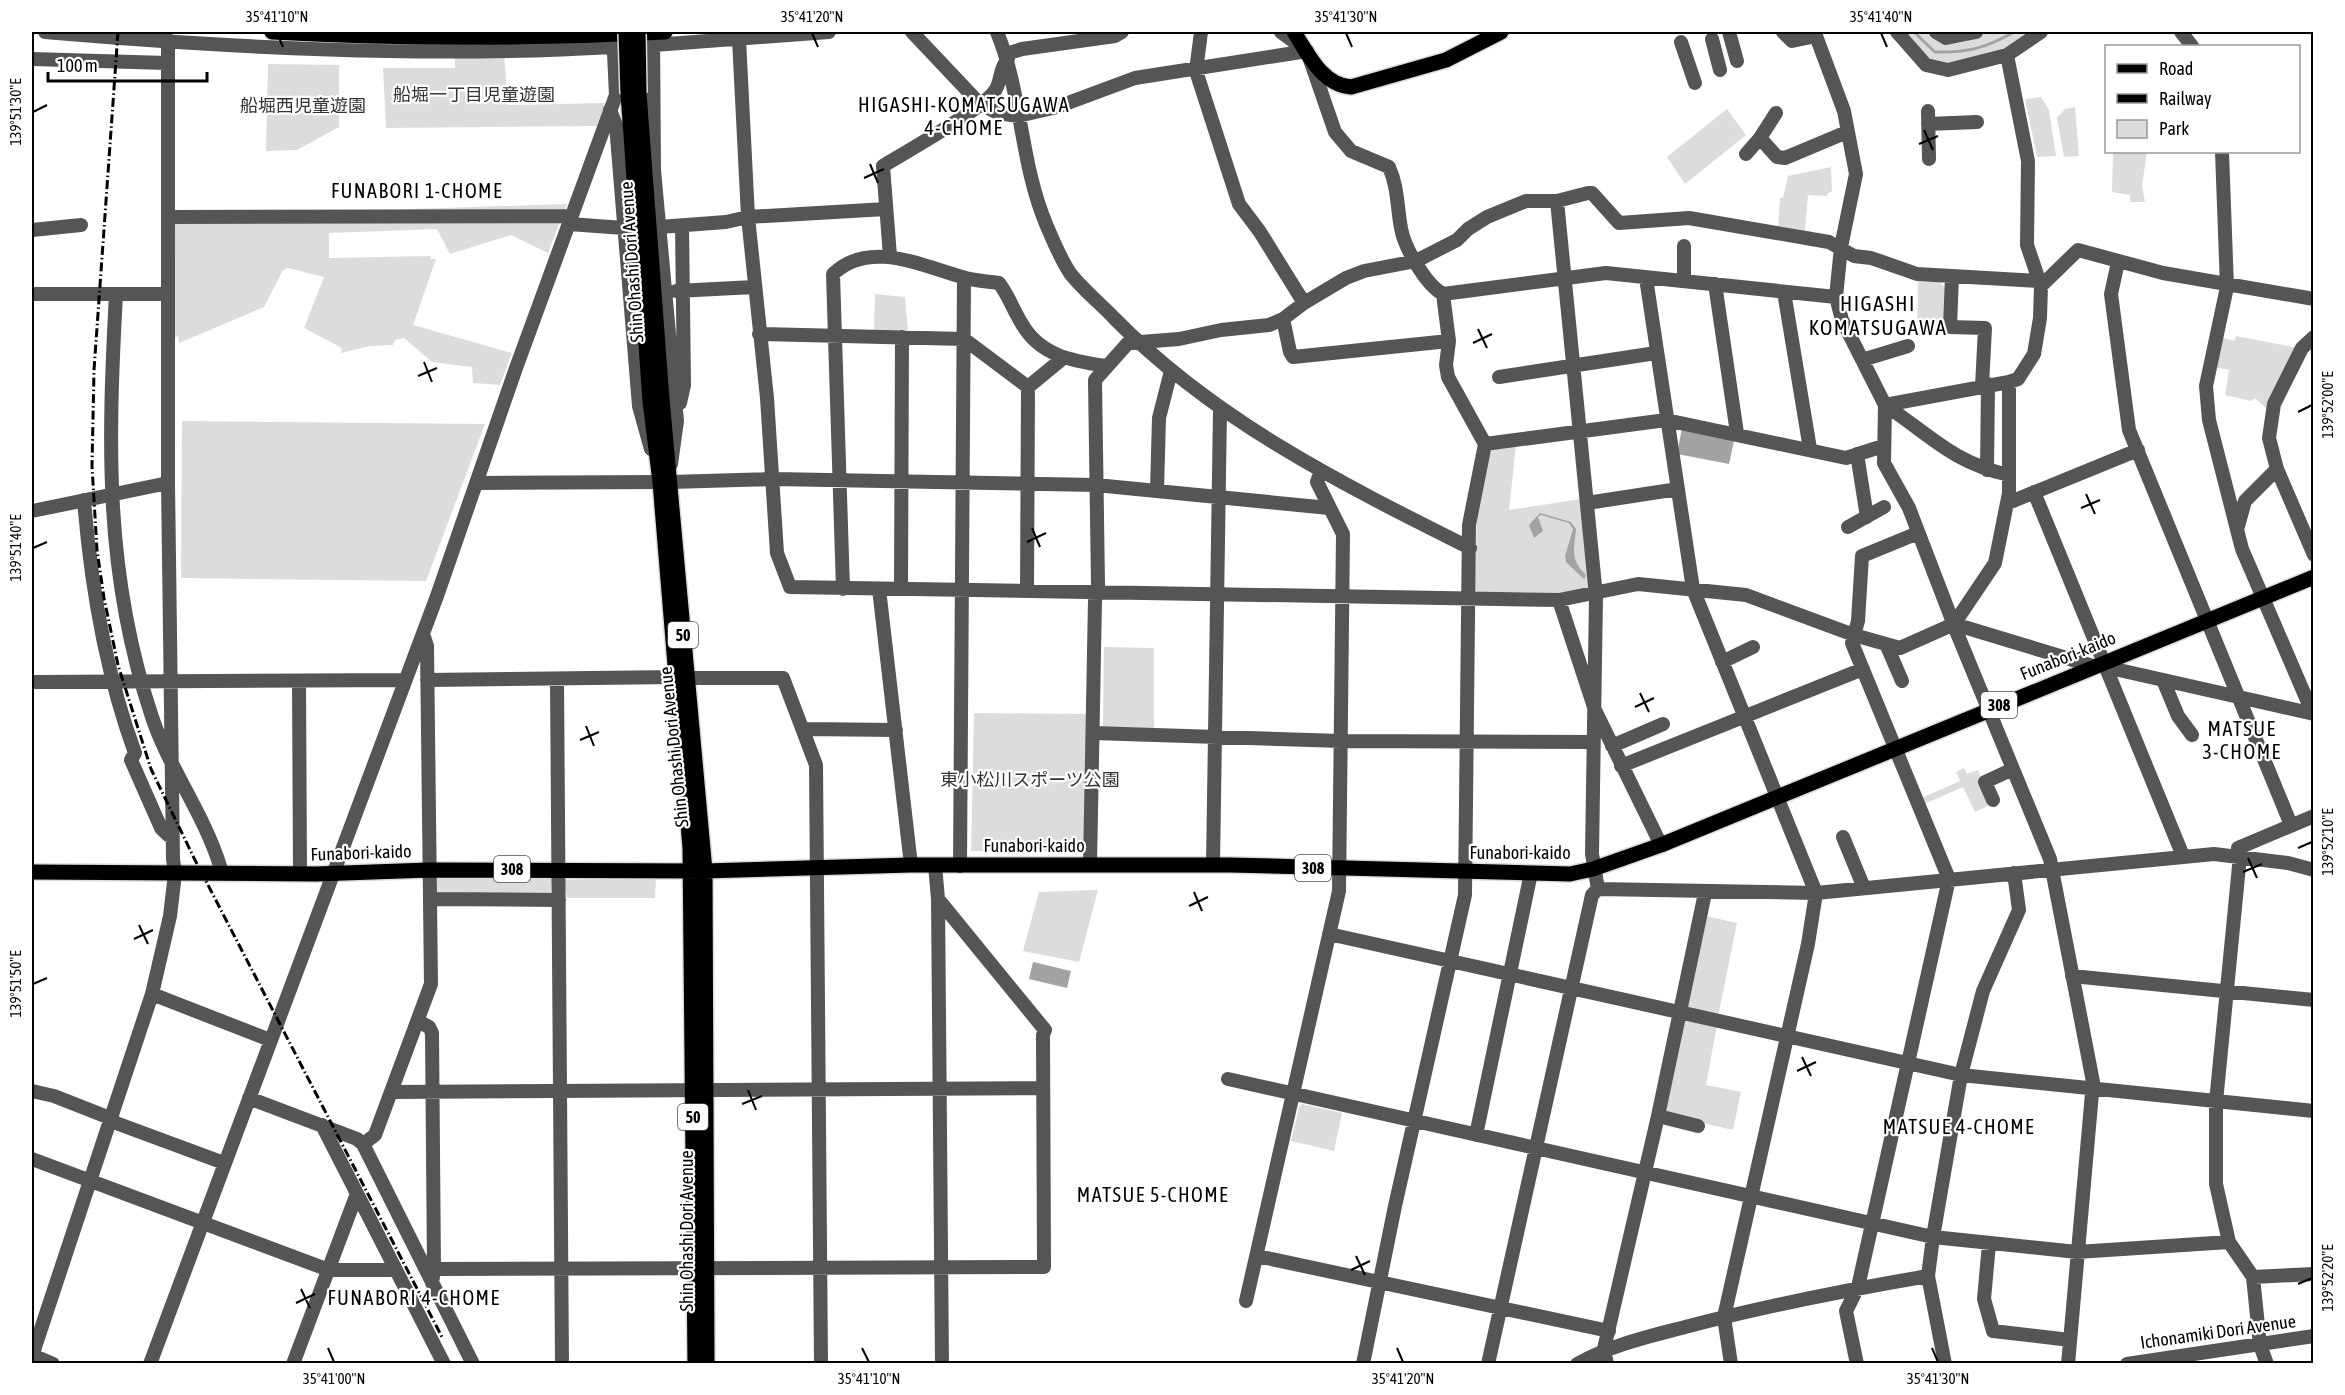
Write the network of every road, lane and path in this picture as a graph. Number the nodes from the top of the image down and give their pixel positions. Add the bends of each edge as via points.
1 (45, 32) edge
2 (272, 32) edge
3 (638, 32) edge
4 (665, 32) edge
5 (829, 32) edge
6 (912, 32) edge
7 (997, 32) edge
8 (1122, 32) edge
9 (1201, 32) edge
10 (1281, 32) edge
11 (1294, 32) edge
12 (1502, 32) edge
13 (1729, 32) edge
14 (1783, 32) edge
15 (1897, 32) edge
16 (1936, 32) edge
17 (1976, 32) edge
18 (2041, 32) edge
19 (2181, 32) edge
20 (617, 37) edge
21 (739, 39) junction
22 (1712, 39) dead end
23 (168, 40) junction
24 (1681, 42) dead end
25 (2191, 45) edge
26 (653, 46) edge
27 (1307, 51) junction
28 (2007, 55) junction
29 (1007, 57) junction
30 (32, 60) edge
31 (1737, 61) dead end
32 (167, 63) junction
33 (1196, 70) junction
34 (1719, 70) dead end
35 (1695, 83) dead end
36 (627, 94) junction
37 (980, 104) junction
38 (610, 110) junction
39 (1776, 113) dead end
40 (1018, 116) junction
41 (1977, 122) dead end
42 (1847, 132) junction
43 (1760, 138) junction
44 (2222, 153) edge
45 (1746, 154) dead end
46 (1929, 159) dead end
47 (1557, 201) junction
48 (886, 209) junction
49 (748, 217) junction
50 (168, 218) junction
51 (570, 220) junction
52 (81, 225) dead end
53 (682, 226) junction
54 (624, 228) junction
55 (659, 228) junction
56 (32, 230) edge
57 (1684, 246) dead end
58 (1841, 247) junction
59 (890, 256) junction
60 (1416, 261) junction
61 (2118, 262) junction
62 (1952, 276) junction
63 (1564, 277) junction
64 (964, 278) junction
65 (1646, 278) junction
66 (1684, 281) junction
67 (2226, 283) junction
68 (1715, 284) junction
69 (2040, 284) junction
70 (754, 287) junction
71 (684, 291) junction
72 (665, 292) junction
73 (1784, 292) junction
74 (32, 294) edge
75 (116, 294) junction
76 (168, 294) junction
77 (1443, 294) junction
78 (1836, 297) junction
79 (2313, 299) edge
80 (1304, 303) junction
81 (1283, 319) junction
82 (759, 334) junction
83 (835, 335) junction
84 (902, 337) junction
85 (2313, 337) edge
86 (964, 339) junction
87 (1136, 340) junction
88 (1449, 341) junction
89 (1908, 346) dead end
90 (1656, 353) junction
91 (1062, 359) junction
92 (1862, 360) junction
93 (1573, 364) junction
94 (1106, 366) junction
95 (1171, 370) junction
96 (1499, 376) dead end
97 (2009, 382) junction
98 (1985, 385) junction
99 (1028, 387) junction
100 (1885, 405) junction
101 (1220, 410) junction
102 (1666, 420) junction
103 (677, 421) junction
104 (1579, 430) junction
105 (1737, 433) junction
106 (1485, 444) junction
107 (1882, 446) junction
108 (1810, 449) junction
109 (2138, 450) junction
110 (1857, 454) junction
111 (2277, 469) junction
112 (1986, 470) junction
113 (1321, 471) junction
114 (2009, 475) junction
115 (665, 478) junction
116 (774, 479) junction
117 (840, 480) junction
118 (902, 481) junction
119 (168, 483) junction
120 (477, 483) junction
121 (963, 483) junction
122 (1028, 483) junction
123 (1096, 485) junction
124 (1678, 489) junction
125 (1157, 490) junction
126 (2034, 492) junction
127 (111, 494) junction
128 (1220, 497) junction
129 (84, 500) junction
130 (1587, 503) junction
131 (2008, 503) junction
132 (1884, 507) dead end
133 (1329, 508) junction
134 (32, 511) edge
135 (1867, 517) junction
136 (1848, 527) dead end
137 (2236, 532) junction
138 (1918, 533) junction
139 (1470, 548) junction
140 (2313, 555) edge
141 (2313, 578) edge
142 (843, 589) junction
143 (879, 589) junction
144 (901, 589) junction
145 (1693, 589) junction
146 (963, 590) junction
147 (1027, 591) junction
148 (1596, 591) junction
149 (1097, 592) junction
150 (1219, 594) junction
151 (1342, 597) junction
152 (2264, 598) junction
153 (1470, 599) junction
154 (1559, 600) junction
155 (2208, 622) junction
156 (1954, 624) junction
157 (423, 634) junction
158 (1854, 635) junction
159 (1886, 644) junction
160 (1753, 648) dead end
161 (1722, 662) junction
162 (2098, 664) junction
163 (1863, 669) junction
164 (681, 677) junction
165 (557, 679) junction
166 (405, 680) junction
167 (427, 680) junction
168 (2163, 680) junction
169 (141, 681) junction
170 (299, 681) junction
171 (1902, 681) dead end
172 (32, 682) edge
173 (112, 682) junction
174 (170, 682) junction
175 (2239, 697) junction
176 (1594, 710) junction
177 (1988, 710) junction
178 (2313, 714) edge
179 (1744, 716) junction
180 (1663, 724) dead end
181 (803, 729) junction
182 (896, 730) junction
183 (1093, 733) junction
184 (1215, 735) junction
185 (2192, 735) dead end
186 (1467, 740) junction
187 (1341, 741) junction
188 (1593, 742) junction
189 (1612, 746) junction
190 (1895, 748) junction
191 (171, 760) junction
192 (1621, 766) junction
193 (2013, 769) junction
194 (1777, 796) junction
195 (1993, 800) dead end
196 (2313, 816) edge
197 (2291, 825) junction
198 (172, 835) junction
199 (1843, 837) dead end
200 (1661, 845) junction
201 (2183, 856) junction
202 (2240, 856) junction
203 (1090, 865) junction
204 (1213, 865) junction
205 (220, 866) dead end
206 (911, 866) junction
207 (935, 866) junction
208 (960, 866) junction
209 (1338, 868) junction
210 (559, 869) junction
211 (815, 869) junction
212 (1593, 869) junction
213 (2053, 869) junction
214 (429, 870) junction
215 (2313, 870) edge
216 (698, 871) junction
217 (1466, 872) junction
218 (32, 873) edge
219 (1531, 873) junction
220 (2014, 873) junction
221 (176, 874) junction
222 (300, 874) junction
223 (333, 874) junction
224 (1949, 879) junction
225 (1864, 888) junction
226 (1598, 889) junction
227 (1705, 893) junction
228 (1816, 893) junction
229 (431, 899) junction
230 (938, 899) junction
231 (559, 900) junction
232 (1329, 934) junction
233 (1450, 961) junction
234 (1511, 974) junction
235 (2072, 976) junction
236 (1572, 989) junction
237 (2226, 991) junction
238 (152, 994) junction
239 (2313, 1000) edge
240 (1680, 1013) junction
241 (418, 1021) junction
242 (1786, 1036) junction
243 (270, 1040) junction
244 (1908, 1064) junction
245 (1961, 1075) junction
246 (1228, 1079) dead end
247 (2094, 1087) junction
248 (938, 1088) junction
249 (1043, 1088) junction
250 (817, 1089) junction
251 (560, 1090) junction
252 (700, 1090) junction
253 (32, 1091) edge
254 (433, 1091) junction
255 (391, 1092) junction
256 (1294, 1094) junction
257 (249, 1098) junction
258 (2216, 1102) junction
259 (2313, 1110) edge
260 (1658, 1116) junction
261 (110, 1118) junction
262 (1414, 1120) junction
263 (322, 1125) junction
264 (1698, 1126) dead end
265 (1476, 1135) junction
266 (363, 1144) junction
267 (1537, 1149) junction
268 (32, 1159) edge
269 (224, 1163) junction
270 (1644, 1173) junction
271 (88, 1180) junction
272 (356, 1196) junction
273 (1750, 1196) junction
274 (1873, 1222) junction
275 (202, 1223) junction
276 (1932, 1237) junction
277 (2229, 1242) junction
278 (1989, 1244) junction
279 (2077, 1252) junction
280 (1257, 1256) junction
281 (821, 1268) junction
282 (940, 1268) junction
283 (395, 1269) junction
284 (701, 1269) junction
285 (329, 1270) junction
286 (561, 1270) junction
287 (2313, 1274) edge
288 (433, 1276) junction
289 (1928, 1276) junction
290 (2253, 1277) junction
291 (1378, 1282) junction
292 (1858, 1287) junction
293 (1246, 1301) dead end
294 (1500, 1308) junction
295 (1724, 1317) junction
296 (1609, 1330) junction
297 (2313, 1336) edge
298 (2070, 1340) junction
299 (434, 1346) junction
300 (2260, 1346) junction
301 (1604, 1348) junction
302 (32, 1358) edge
303 (2204, 1358) edge
304 (53, 1364) edge
305 (150, 1364) edge
306 (293, 1364) edge
307 (434, 1364) edge
308 (444, 1364) edge
309 (473, 1364) edge
310 (562, 1364) edge
311 (695, 1364) edge
312 (707, 1364) edge
313 (821, 1364) edge
314 (942, 1364) edge
315 (1363, 1364) edge
316 (1488, 1364) edge
317 (1577, 1364) edge
318 (1607, 1364) edge
319 (1731, 1364) edge
320 (1857, 1364) edge
321 (1945, 1364) edge
322 (2068, 1364) edge
323 (2127, 1364) edge
324 (2267, 1364) edge

1 - 23 street
2 - 20 main road
3 - 36 main road, 50, bridge
4 - 26 main road
5 - 21 street
6 - 37 street
7 - 29 street
8 - 29 street via 1022,49
9 - 33 street
10 - 27 street
11 - 27 main road
12 - 27 main road via 1446,60 1351,87 1334,84
13 - 31 street
14 - 42 street via 1792,41 1816,36 1844,111
15 - 28 street via 1926,65 1934,68 1948,70
16 - 17 street via 1946,38
18 - 28 street
19 - 25 street
20 - 23 street via 543,51 325,49
20 - 26 main road
20 - 36 main road, 50, bridge
21 - 26 street
21 - 49 street
22 - 34 street
23 - 32 street
24 - 35 street
26 - 36 street
26 - 55 street via 654,170
27 - 33 street
27 - 60 street via 1335,132 1351,151 1389,167 1396,183 1401,231
28 - 69 street via 2028,161 2027,245
29 - 37 street via 996,90
29 - 40 street
30 - 32 street
32 - 50 street
33 - 40 street via 1135,78 1056,107
33 - 80 street via 1239,204
36 - 38 street
36 - 115 main road, Shin Ohashi Dori Avenue / 50
37 - 40 street via 998,113
37 - 48 street via 883,166
38 - 51 street
38 - 54 street via 616,125
39 - 43 street
40 - 87 street via 1032,186 1070,273
41 - 46 street via 1928,117
42 - 43 street via 1785,158 1777,157
42 - 58 street via 1856,174
43 - 45 street
44 - 67 street
47 - 58 street via 1592,193 1619,223 1689,218
47 - 60 street via 1526,201 1487,217 1457,240
47 - 63 street
48 - 49 street
48 - 59 street
49 - 53 street
49 - 70 street
50 - 51 street
50 - 76 street
51 - 54 street
51 - 120 street
52 - 56 street
53 - 55 street
53 - 71 street
54 - 115 street via 639,406
55 - 72 street
57 - 66 street
58 - 62 street via 1854,256 1917,274
58 - 78 street
59 - 64 street
59 - 83 street via 841,267 833,274
60 - 77 street via 1432,288
60 - 80 street via 1364,271
61 - 67 street
61 - 69 street via 2078,250
61 - 109 street via 2111,294 2129,430
62 - 69 street
62 - 98 street via 1950,327 1985,328
63 - 65 street via 1606,273
63 - 77 street
63 - 93 street
64 - 86 street
64 - 91 street via 999,283 1028,333
65 - 66 street
65 - 90 street
66 - 68 street
67 - 79 street
67 - 137 street via 2206,386
68 - 73 street
68 - 105 street
69 - 97 street via 2034,354 2018,379
70 - 71 street
70 - 82 street
71 - 72 street
71 - 103 street via 684,385
72 - 103 street
73 - 78 street
73 - 108 street
74 - 75 street
75 - 76 street
75 - 127 street
76 - 119 street
77 - 88 street
78 - 92 street via 1842,320
80 - 81 street
81 - 87 street via 1269,325 1179,339
81 - 88 street via 1293,357
82 - 83 street
82 - 116 street
83 - 84 street
83 - 117 street
84 - 86 street
84 - 118 street
85 - 111 street via 2302,348 2274,404 2269,438
86 - 99 street
86 - 121 street
87 - 94 street
87 - 95 street
88 - 106 street via 1449,377
89 - 92 street
90 - 93 street
90 - 102 street
91 - 94 street
91 - 99 street
92 - 100 street
93 - 96 street
93 - 104 street
94 - 123 street via 1095,380
95 - 101 street
95 - 125 street via 1159,418
97 - 98 street
97 - 114 street
98 - 100 street
98 - 112 street
99 - 122 street
100 - 107 street
100 - 112 street via 1925,437
101 - 113 street
101 - 128 street
102 - 104 street
102 - 105 street
102 - 124 street
103 - 115 street
104 - 106 street
104 - 130 street
105 - 108 street
106 - 139 street via 1469,525
107 - 110 street
107 - 138 street via 1884,463
108 - 110 street via 1846,458
109 - 126 street
109 - 155 street
110 - 135 street
111 - 137 street via 2245,501
111 - 140 street
112 - 114 street
113 - 133 street via 1317,482
113 - 139 street
114 - 131 street
115 - 116 street
115 - 120 street
115 - 164 main road, Shin Ohashi Dori Avenue / 50
116 - 117 street
116 - 142 street via 777,552 790,587
117 - 118 street
117 - 142 street
118 - 121 street
118 - 144 street
119 - 127 street
119 - 174 street
120 - 157 street
121 - 122 street
121 - 146 street
122 - 123 street
122 - 147 street
123 - 125 street
123 - 149 street
124 - 130 street
124 - 145 street
125 - 128 street
126 - 131 street
126 - 162 street
127 - 129 street
127 - 169 street via 116,561
128 - 133 street
128 - 150 street
129 - 134 street
129 - 173 street via 92,587
130 - 148 street
131 - 156 street via 1995,563
132 - 135 street
133 - 151 street via 1343,534
135 - 136 street
137 - 152 street
138 - 156 street
138 - 158 street via 1862,556
139 - 153 street
141 - 152 main road, Funabori-kaido / 308
142 - 143 street
143 - 144 street
143 - 182 street
144 - 146 street
145 - 148 street via 1638,584
145 - 158 street via 1746,595
145 - 161 street
146 - 147 street
146 - 208 street
147 - 149 street
148 - 154 street
148 - 176 street
149 - 150 street
149 - 183 street
150 - 151 street
150 - 184 street
151 - 153 street
151 - 187 street
152 - 155 main road, Funabori-kaido / 308
152 - 178 street
153 - 154 street
153 - 186 street
154 - 176 street
155 - 162 main road, Funabori-kaido / 308
155 - 175 street
156 - 159 street via 1900,648
156 - 162 street
156 - 177 street
157 - 166 street
157 - 167 street
158 - 159 street
158 - 163 street via 1852,643
159 - 171 street
160 - 161 street
161 - 179 street
162 - 168 street
162 - 177 main road, Funabori-kaido / 308
162 - 201 street
163 - 179 street
163 - 190 street
164 - 165 street
164 - 181 street via 783,678
164 - 216 main road, Shin Ohashi Dori Avenue / 50
165 - 167 street
165 - 210 street
166 - 170 street
166 - 223 street
167 - 214 street
168 - 175 street
168 - 185 street via 2178,716
169 - 173 street
169 - 174 street
169 - 191 street via 162,745
170 - 174 street
170 - 222 street
172 - 173 street
173 - 198 street via 135,753 131,760 160,828
174 - 191 street
175 - 178 street
175 - 197 street
176 - 188 street
176 - 189 street
177 - 190 main road, Funabori-kaido / 308
177 - 193 street
179 - 192 street
179 - 194 street
180 - 189 street
181 - 182 street
181 - 211 street via 816,765
182 - 206 street
183 - 184 street
183 - 203 street
184 - 187 street
184 - 204 street
186 - 187 street
186 - 188 street
186 - 217 street
187 - 209 street
188 - 212 street
189 - 192 street
190 - 194 main road, Funabori-kaido / 308
190 - 224 street
191 - 198 street
191 - 205 street
192 - 200 street
193 - 195 street via 1985,782
193 - 213 street
194 - 200 main road, Funabori-kaido / 308
194 - 228 street
196 - 197 street
197 - 202 street via 2238,848
198 - 221 street
199 - 225 street
200 - 212 main road, Funabori-kaido / 308
201 - 202 street
201 - 213 street
202 - 215 street
202 - 237 street
203 - 204 main road, Funabori-kaido / 308
203 - 208 main road, Funabori-kaido / 308
204 - 209 main road, Funabori-kaido / 308
206 - 207 main road, Funabori-kaido / 308
206 - 211 main road, Funabori-kaido / 308
207 - 208 main road, Funabori-kaido / 308
207 - 230 street
209 - 217 main road, Funabori-kaido / 308
209 - 232 street via 1339,891
210 - 214 main road, Funabori-kaido / 308
210 - 216 main road, Funabori-kaido / 308
210 - 231 street
211 - 216 main road, Funabori-kaido / 308
211 - 250 street
212 - 219 main road, Funabori-kaido / 308 via 1570,874
212 - 226 street
213 - 220 street
213 - 235 street
214 - 223 main road, Funabori-kaido / 308
214 - 229 street
216 - 252 main road, Shin Ohashi Dori Avenue / 50
217 - 219 main road, Funabori-kaido / 308
217 - 233 street via 1465,895
218 - 221 main road, Funabori-kaido / 308
219 - 234 street
220 - 224 street
220 - 245 street via 2019,910 1983,991
221 - 222 main road, Funabori-kaido / 308
221 - 238 street
222 - 223 main road, Funabori-kaido / 308
223 - 243 street
224 - 225 street
224 - 244 street
225 - 228 street
226 - 227 street
226 - 236 street via 1592,895
227 - 228 street
227 - 240 street
228 - 242 street
229 - 231 street
229 - 241 street via 431,984
230 - 248 street
230 - 249 street via 1045,1030
231 - 251 street
232 - 233 street
232 - 256 street
233 - 234 street
233 - 262 street
234 - 236 street
234 - 265 street
235 - 237 street
235 - 247 street
236 - 240 street
236 - 267 street
237 - 239 street
237 - 258 street
238 - 243 street
238 - 261 street
240 - 242 street
240 - 260 street
241 - 254 street via 432,1033
241 - 255 street
242 - 244 street
242 - 273 street
243 - 257 street
244 - 245 street
244 - 274 street
245 - 247 street
245 - 276 street
246 - 256 street
247 - 258 street
247 - 279 street
248 - 249 street
248 - 250 street
248 - 282 street
249 - 282 street via 1044,1267
250 - 252 street
250 - 281 street
251 - 252 street
251 - 254 street
251 - 286 street
252 - 284 main road, Shin Ohashi Dori Avenue / 50
253 - 261 street
254 - 255 street
254 - 288 street
255 - 266 street via 375,1135
256 - 262 street
256 - 280 street
257 - 263 street
257 - 269 street
258 - 259 street
258 - 277 street via 2216,1184
260 - 264 street
260 - 270 street
261 - 269 street
261 - 271 street
262 - 265 street
262 - 291 street
263 - 266 street
263 - 272 street
265 - 267 street
266 - 288 street
267 - 270 street
267 - 294 street
268 - 271 street
269 - 275 street
270 - 273 street
270 - 296 street
271 - 275 street
271 - 302 street
272 - 283 street
272 - 285 street
273 - 274 street
273 - 295 street
274 - 276 street
274 - 292 street
275 - 285 street
275 - 305 street
276 - 278 street
276 - 289 street
277 - 279 street
277 - 290 street
278 - 279 street
278 - 298 street via 1984,1299 1993,1331
279 - 298 street
280 - 291 street
280 - 293 street
281 - 282 street
281 - 284 street
281 - 313 street
282 - 314 street
283 - 285 street
283 - 299 street
284 - 286 street
284 - 311 main road, Shin Ohashi Dori Avenue / 50
284 - 312 main road, Shin Ohashi Dori Avenue / 50
285 - 306 street
286 - 288 street
286 - 310 street
287 - 290 street
288 - 309 street
289 - 292 street
289 - 321 street
290 - 300 street
291 - 294 street
291 - 315 street
292 - 295 street
292 - 320 street via 1846,1311
294 - 296 street
294 - 316 street
295 - 301 street
295 - 319 street
296 - 301 street
297 - 300 street, Ichonamiki Dori Avenue
298 - 322 street
299 - 307 street
299 - 308 street
300 - 303 street, Ichonamiki Dori Avenue
300 - 324 street
301 - 317 street
301 - 318 street
302 - 304 street
303 - 323 street, Ichonamiki Dori Avenue

